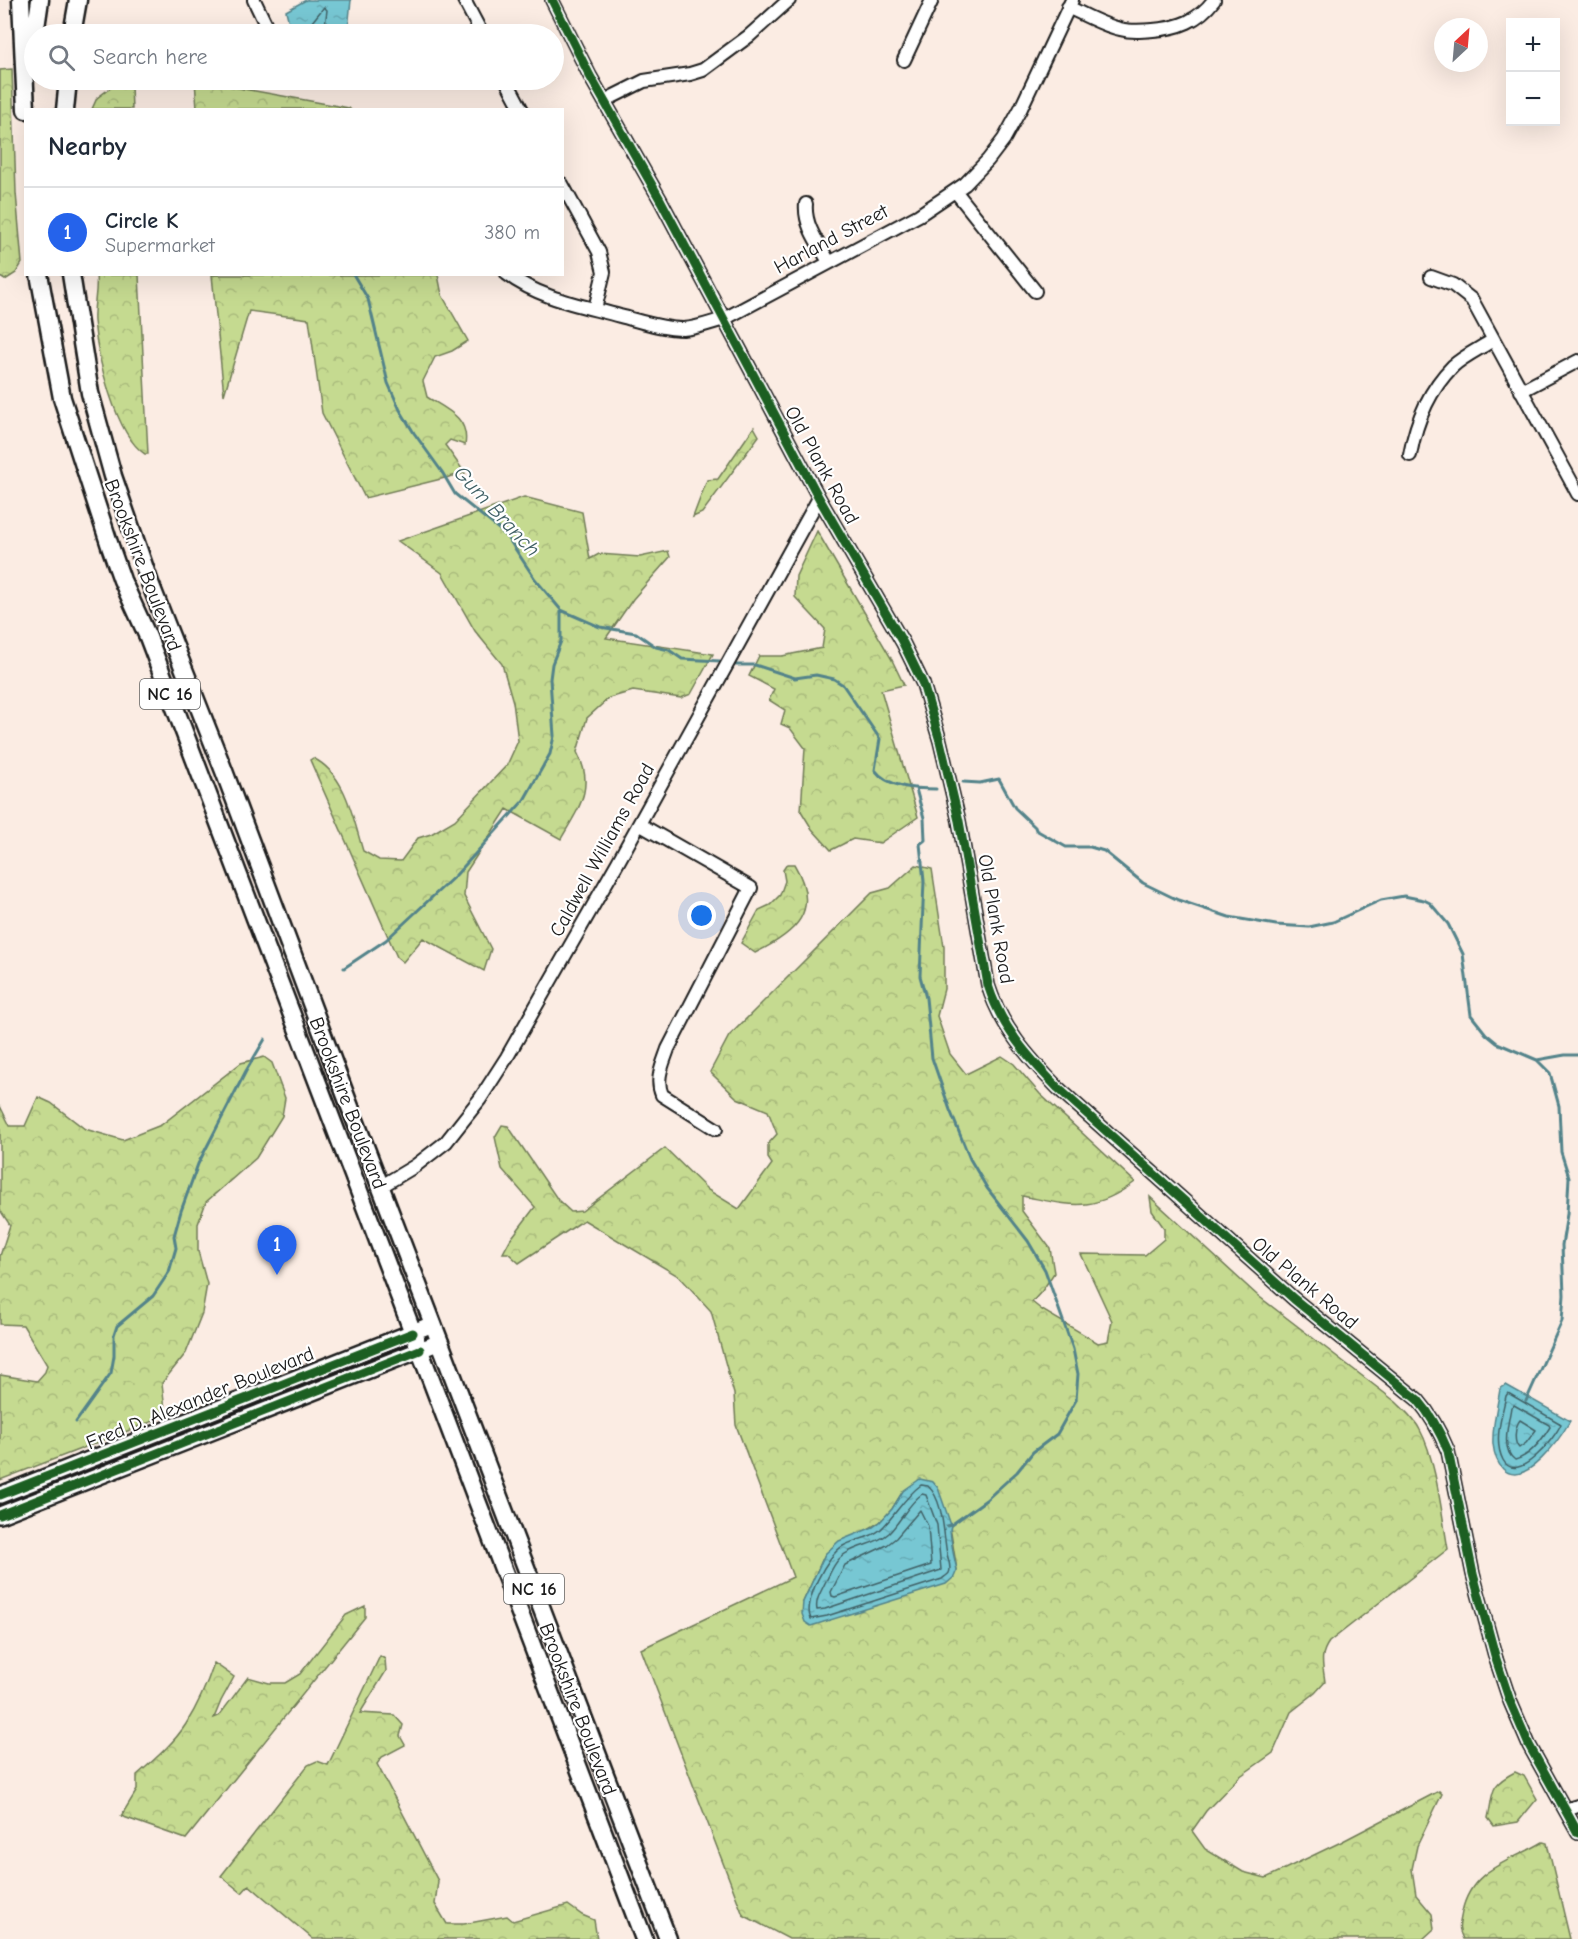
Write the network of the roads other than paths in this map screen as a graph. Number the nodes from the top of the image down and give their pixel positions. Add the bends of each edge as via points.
1 (21, 0) edge
2 (40, 0) edge
3 (78, 0) edge
4 (254, 0) edge
5 (464, 0) edge
6 (552, 0) edge
7 (789, 0) edge
8 (932, 0) edge
9 (1214, 0) edge
10 (1070, 4) edge
11 (265, 23) dead end
12 (36, 24) edge
13 (74, 24) edge
14 (477, 24) edge
15 (24, 47) edge
16 (904, 60) dead end
17 (27, 90) edge
18 (30, 90) edge
19 (67, 90) edge
20 (511, 90) edge
21 (604, 101) junction
22 (28, 108) edge
23 (28, 108) edge
24 (65, 108) edge
25 (521, 108) edge
26 (564, 188) edge
27 (956, 192) junction
28 (806, 204) dead end
29 (829, 262) junction
30 (39, 276) edge
31 (71, 276) edge
32 (510, 276) edge
33 (1431, 277) dead end
34 (1035, 291) dead end
35 (595, 309) junction
36 (724, 319) junction
37 (1493, 340) junction
38 (1578, 361) edge
39 (1521, 391) junction
40 (1410, 455) dead end
41 (1578, 494) edge
42 (819, 498) junction
43 (639, 824) junction
44 (303, 1045) junction
45 (716, 1129) dead end
46 (380, 1187) junction
47 (363, 1205) junction
48 (415, 1278) junction
49 (433, 1324) junction
50 (413, 1333) junction
51 (440, 1342) junction
52 (420, 1350) junction
53 (469, 1479) junction
54 (0, 1496) edge
55 (0, 1515) edge
56 (531, 1583) junction
57 (511, 1590) junction
58 (590, 1732) junction
59 (1578, 1806) edge
60 (1565, 1810) junction
61 (1578, 1833) edge
62 (644, 1939) edge
63 (668, 1939) edge

1 - 15 highway
2 - 12 highway
3 - 13 highway
4 - 11 street
5 - 14 street
6 - 21 street, Old Plank Road
7 - 21 street via 703,70 644,81
8 - 16 street
9 - 10 street via 1190,22 1132,32 1109,26
10 - 27 street, Harland Street via 1004,139
17 - 22 highway
18 - 23 highway
19 - 24 highway
20 - 25 street
21 - 36 street, Old Plank Road
26 - 35 street via 599,252 604,272
27 - 29 street, Harland Street
27 - 34 street
28 - 29 street via 807,223
29 - 36 street, Harland Street
30 - 44 highway, Brookshire Boulevard / NC 16 via 62,399 110,546
31 - 46 highway, Brookshire Boulevard / NC 16 via 90,393 113,476
32 - 35 street, Harland Street via 554,299
33 - 37 street via 1453,285 1472,300
35 - 36 street, Harland Street via 681,329
36 - 42 street, Old Plank Road
37 - 39 street
37 - 40 street via 1454,364 1431,393
38 - 39 street
39 - 41 street
42 - 43 street, Caldwell Williams Road
42 - 60 street, Old Plank Road via 923,684 959,821 988,985 1006,1027 1058,1088 1294,1299 1427,1410 1448,1451 1481,1610 1503,1681 1529,1746
43 - 45 street via 751,888 668,1049 659,1076 662,1095
43 - 46 street, Caldwell Williams Road via 480,1099 439,1148
44 - 46 highway via 349,1126 370,1179
44 - 47 highway, Brookshire Boulevard / NC 16
46 - 48 highway, Brookshire Boulevard / NC 16
47 - 48 highway via 371,1203 378,1207 398,1258
47 - 50 highway, Brookshire Boulevard / NC 16
48 - 49 highway, Brookshire Boulevard / NC 16
49 - 50 main road, Fred D. Alexander Boulevard
49 - 51 highway, Brookshire Boulevard / NC 16
50 - 52 highway, Brookshire Boulevard / NC 16
50 - 54 main road, Fred D. Alexander Boulevard
51 - 52 main road, Fred D. Alexander Boulevard
51 - 56 highway, Brookshire Boulevard / NC 16
52 - 53 highway, Brookshire Boulevard / NC 16
52 - 55 main road, Fred D. Alexander Boulevard
53 - 56 highway via 518,1577
53 - 57 highway, Brookshire Boulevard / NC 16
56 - 58 highway, Brookshire Boulevard / NC 16
57 - 58 highway via 524,1595 559,1675
57 - 62 highway, Brookshire Boulevard / NC 16
58 - 63 highway, Brookshire Boulevard / NC 16
59 - 60 street
60 - 61 street, Old Plank Road

